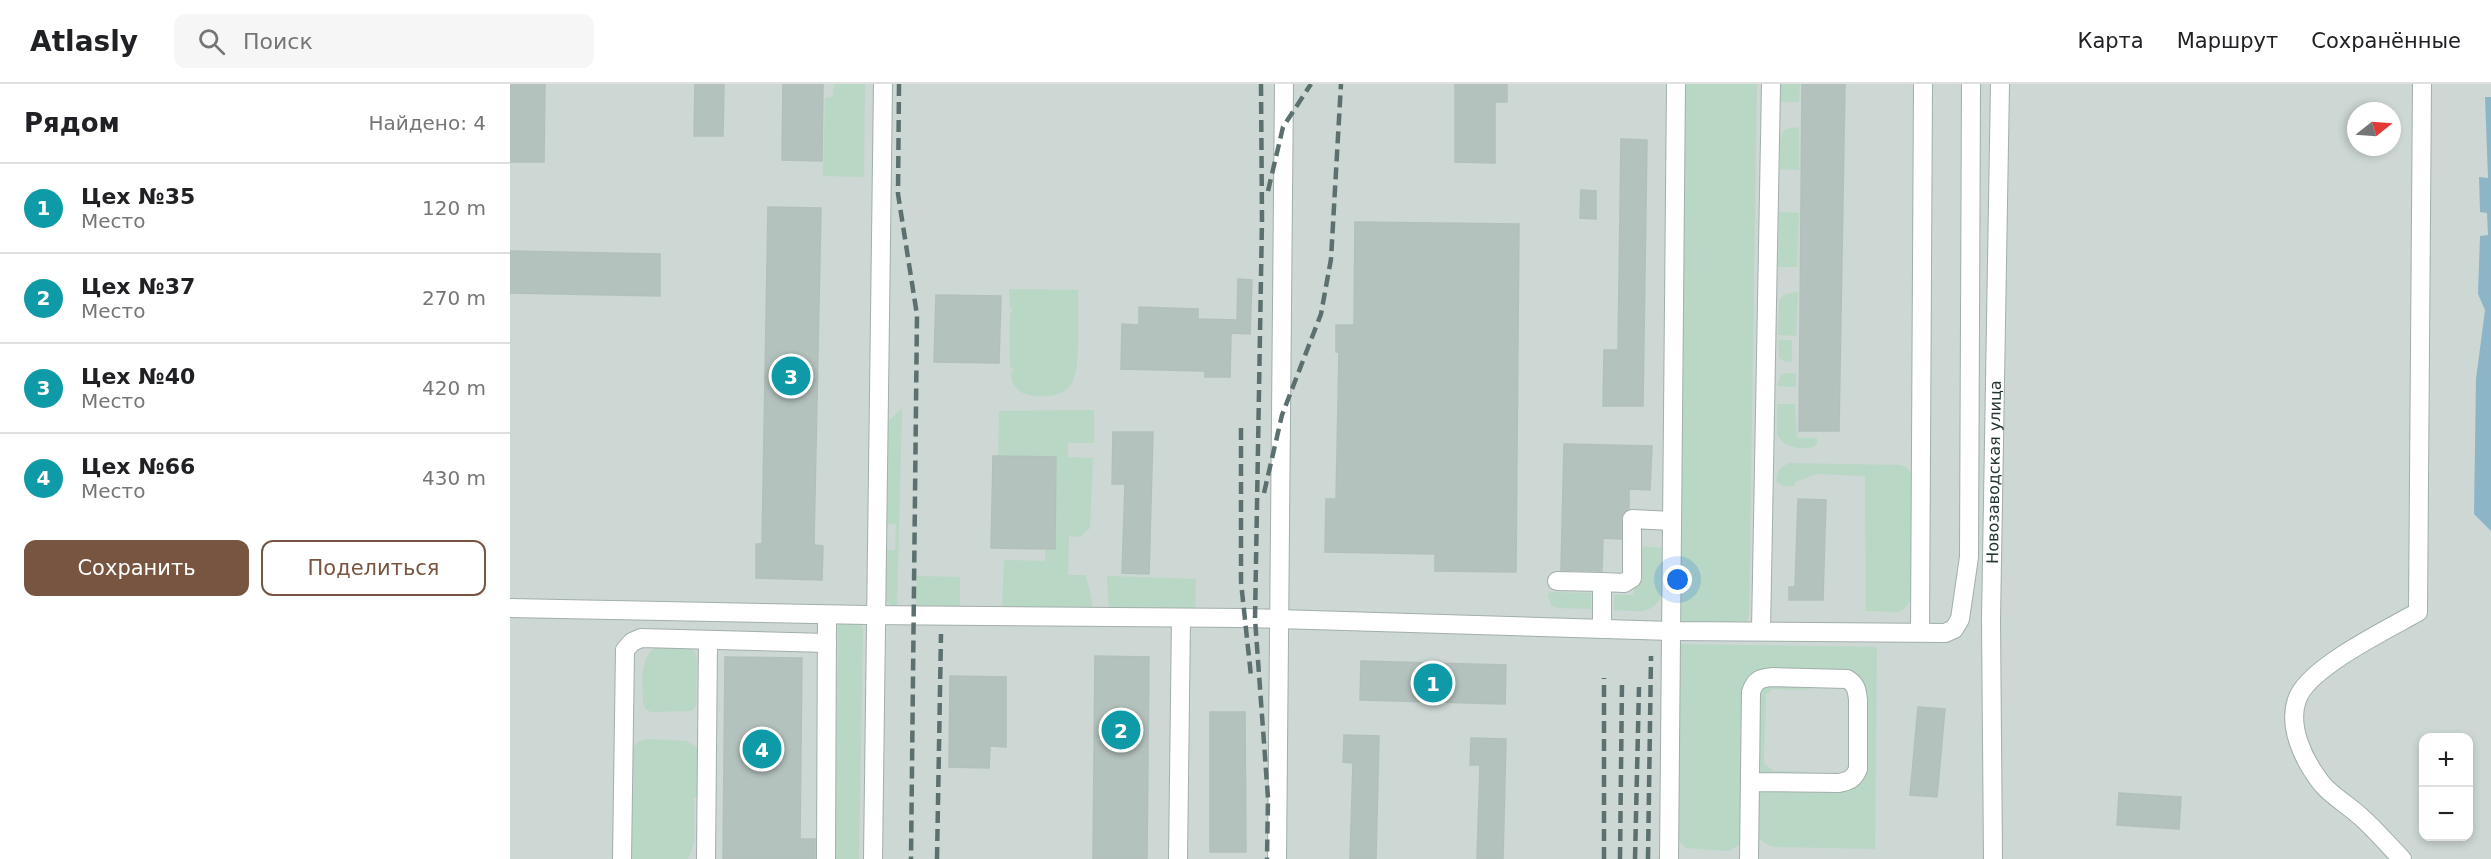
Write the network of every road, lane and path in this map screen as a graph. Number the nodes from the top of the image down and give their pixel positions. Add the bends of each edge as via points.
1 (883, 84) edge
2 (1284, 84) edge
3 (1676, 84) edge
4 (1771, 84) edge
5 (1923, 84) edge
6 (1971, 84) edge
7 (2000, 84) edge
8 (2422, 84) edge
9 (1672, 521) junction
10 (1557, 581) dead end
11 (1602, 582) junction
12 (510, 608) edge
13 (827, 615) junction
14 (875, 615) junction
15 (1181, 618) junction
16 (1280, 620) junction
17 (1602, 629) junction
18 (1671, 631) junction
19 (1761, 631) junction
20 (1920, 632) junction
21 (708, 640) junction
22 (827, 643) junction
23 (1750, 782) junction
24 (622, 859) edge
25 (706, 859) edge
26 (825, 859) edge
27 (873, 859) edge
28 (1178, 859) edge
29 (1277, 859) edge
30 (1669, 859) edge
31 (1749, 859) edge
32 (1993, 859) edge
33 (2402, 859) edge

1 - 14 street
2 - 16 street
3 - 9 street
4 - 19 street
5 - 20 street
6 - 20 street via 1969,557 1960,619 1954,629 1945,633
7 - 32 street, Новозаводская улица via 1991,620
8 - 33 street via 2418,612 2322,670 2300,695 2294,718 2303,756 2323,786 2362,817
9 - 11 street via 1632,519 1632,578 1623,583
9 - 18 street
10 - 11 street
11 - 17 street
12 - 13 street
13 - 14 street
13 - 22 street
14 - 15 street
14 - 27 street
15 - 16 street
15 - 28 street
16 - 17 street
16 - 29 street
17 - 18 street
18 - 19 street
18 - 30 street
19 - 20 street
21 - 22 street
21 - 24 street via 641,638 625,650
21 - 25 street
22 - 26 street
23 - 23 street via 1754,684 1761,678 1773,677 1852,682 1858,700 1855,776 1839,783
23 - 31 street

